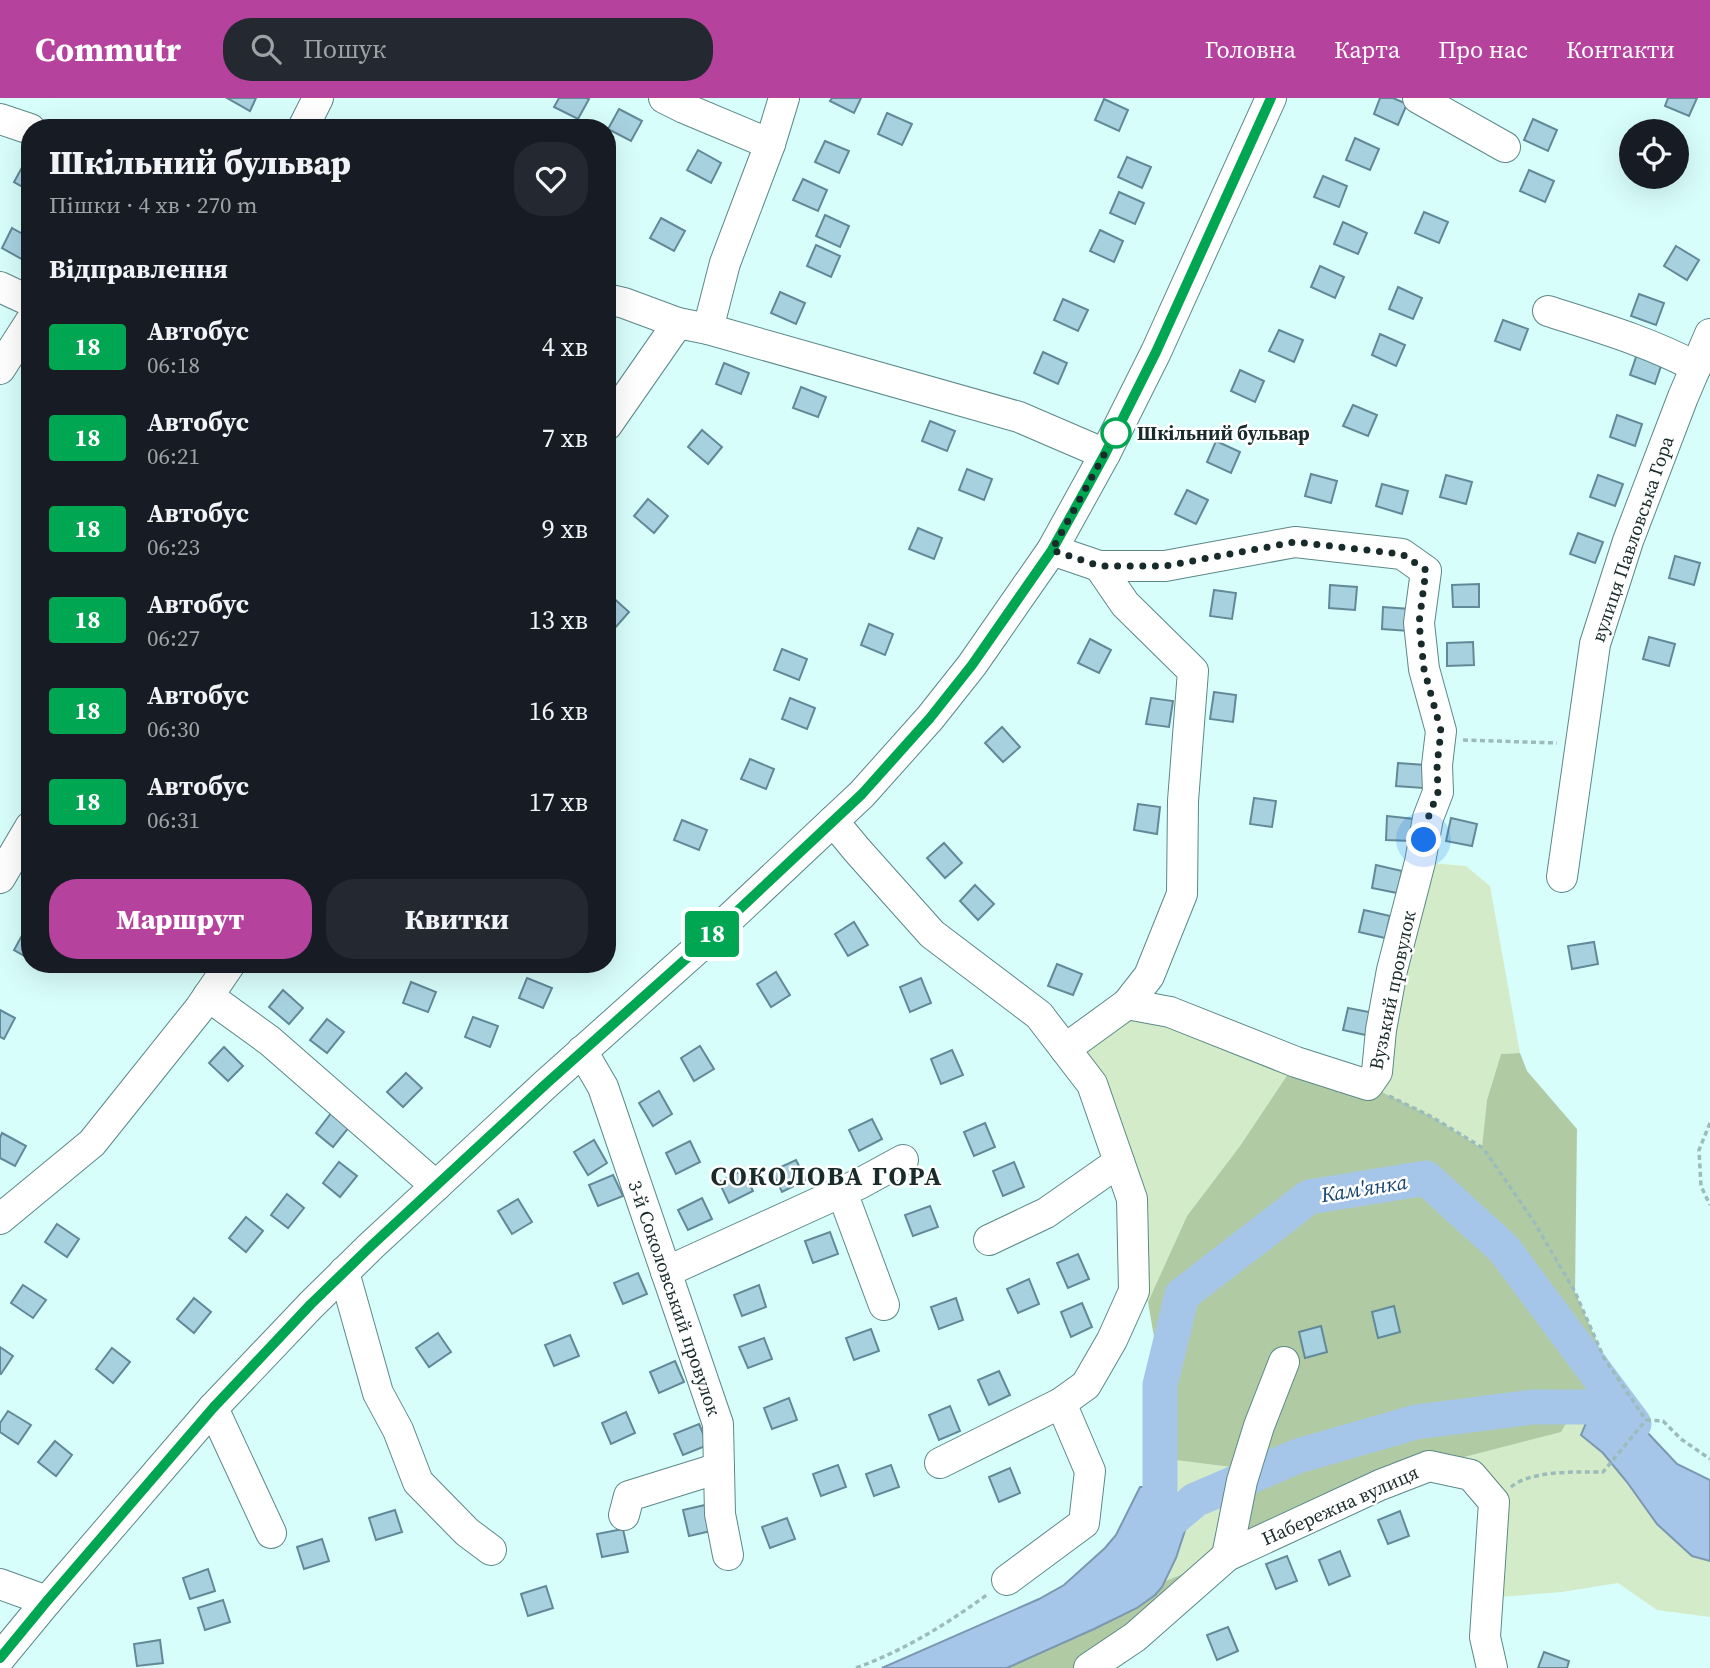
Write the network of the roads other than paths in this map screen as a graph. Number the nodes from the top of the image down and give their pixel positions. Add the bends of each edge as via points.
1 (318, 98) edge
2 (664, 98) edge
3 (784, 98) edge
4 (1271, 98) edge
5 (1418, 98) edge
6 (0, 119) edge
7 (308, 119) edge
8 (21, 126) edge
9 (770, 144) junction
10 (1505, 147) dead end
11 (0, 287) edge
12 (21, 297) edge
13 (616, 301) edge
14 (1548, 311) dead end
15 (678, 323) junction
16 (708, 329) junction
17 (1710, 334) edge
18 (21, 336) edge
19 (1696, 367) junction
20 (0, 369) edge
21 (616, 412) edge
22 (1105, 454) junction
23 (1052, 550) junction
24 (1099, 566) junction
25 (833, 821) junction
26 (21, 842) edge
27 (1562, 877) dead end
28 (0, 878) edge
29 (224, 973) edge
30 (208, 996) junction
31 (1127, 1004) junction
32 (1065, 1049) junction
33 (582, 1051) junction
34 (903, 1160) dead end
35 (1119, 1162) junction
36 (436, 1186) junction
37 (842, 1192) junction
38 (0, 1219) edge
39 (989, 1240) dead end
40 (344, 1272) junction
41 (666, 1272) junction
42 (884, 1305) dead end
43 (1284, 1362) dead end
44 (1061, 1403) junction
45 (213, 1408) junction
46 (940, 1463) dead end
47 (719, 1468) junction
48 (624, 1515) dead end
49 (271, 1533) dead end
50 (491, 1550) dead end
51 (728, 1555) dead end
52 (1227, 1556) junction
53 (1007, 1580) road end
54 (0, 1584) edge
55 (47, 1601) junction
56 (0, 1658) edge
57 (1089, 1668) edge
58 (1492, 1668) edge

1 - 7 street
2 - 9 street
3 - 9 street
4 - 22 street
5 - 10 street
6 - 8 street
9 - 16 street via 725,263
11 - 12 street
13 - 15 street
14 - 19 street
15 - 16 street
15 - 21 street
16 - 22 street via 1018,417
17 - 19 street, вулиця Павловська Гора
18 - 20 street
19 - 27 street, вулиця Павловська Гора via 1628,541 1595,644
22 - 23 street
23 - 24 street, Вузький провулок
23 - 25 street via 930,718
24 - 31 street via 1125,604 1193,671 1183,801 1182,894 1149,976
24 - 31 street, Вузький провулок via 1165,566 1295,542 1402,554 1426,570 1419,623 1424,669 1441,731 1438,792 1392,970 1377,1072 1368,1085 1170,1012
25 - 32 street via 932,934 1039,1016
25 - 33 street
26 - 28 street
29 - 30 street
30 - 36 street via 270,1041
30 - 38 street via 92,1143
31 - 32 street
32 - 35 street via 1092,1084
33 - 36 street
33 - 41 street, 3-й Соколовський провулок via 603,1087
34 - 37 street
35 - 39 street via 1046,1213
35 - 44 street via 1132,1199 1134,1291 1086,1385
36 - 40 street
37 - 41 street
37 - 42 street
40 - 45 street
40 - 50 street via 377,1393 398,1430 418,1482
41 - 47 street, 3-й Соколовський провулок via 718,1424
43 - 52 street via 1242,1481
44 - 46 street
44 - 53 street via 1090,1471 1084,1523
45 - 49 street
45 - 55 street
47 - 48 street via 629,1496
47 - 51 street, 3-й Соколовський провулок via 720,1514
52 - 57 street, Набережна вулиця via 1135,1637
52 - 58 street, Набережна вулиця via 1429,1466 1471,1475 1494,1502 1485,1637
54 - 55 street
55 - 56 street

